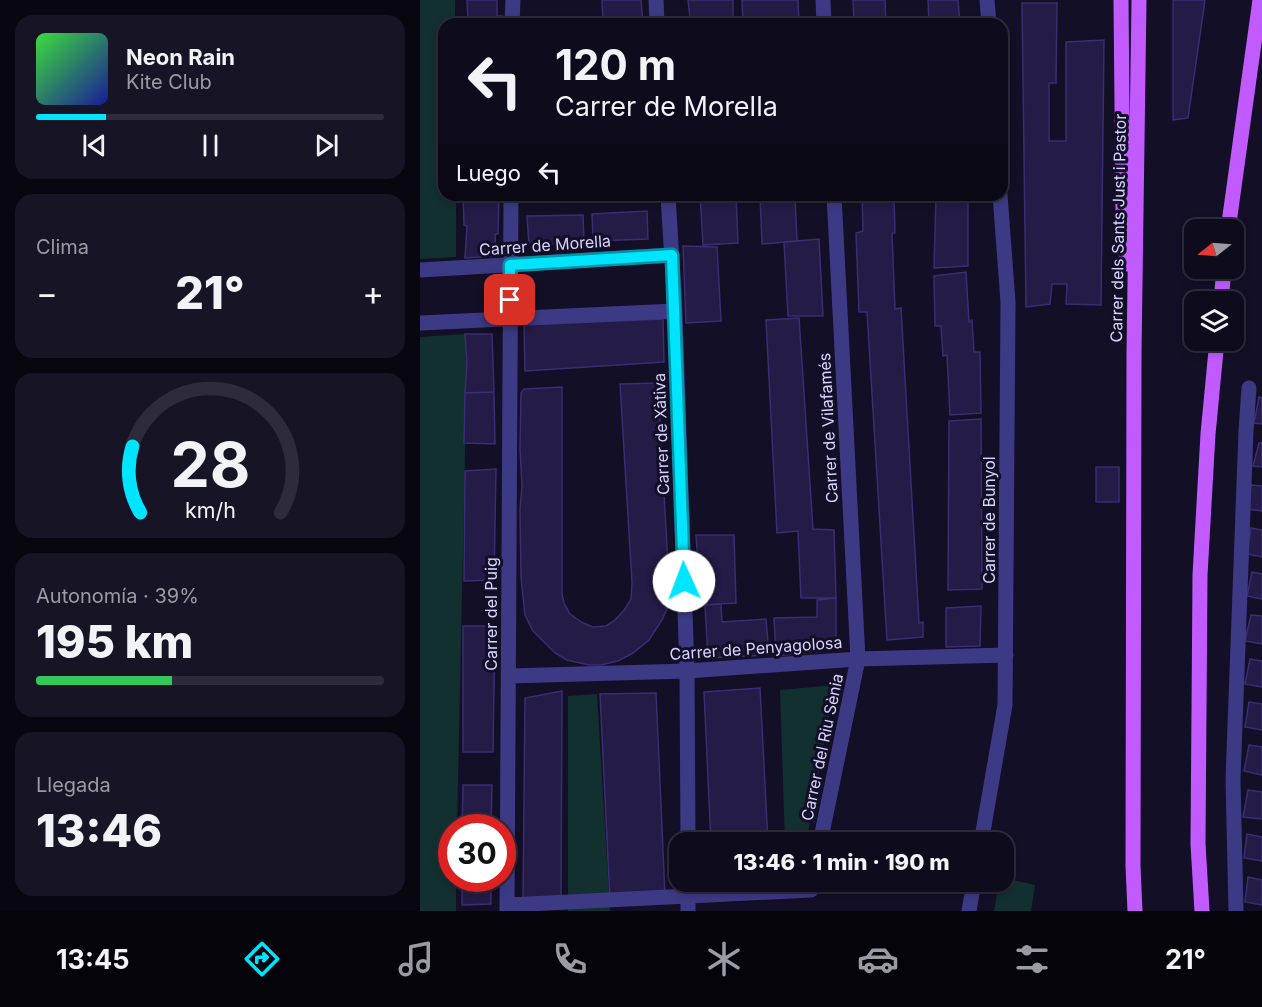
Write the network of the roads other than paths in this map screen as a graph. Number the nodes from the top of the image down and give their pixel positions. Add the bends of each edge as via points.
1 (513, 0) edge
2 (656, 0) edge
3 (823, 0) edge
4 (987, 0) edge
5 (1121, 0) edge
6 (1139, 0) edge
7 (1260, 0) edge
8 (512, 18) edge
9 (657, 18) edge
10 (824, 18) edge
11 (988, 18) edge
12 (511, 201) edge
13 (668, 201) edge
14 (834, 201) edge
15 (1000, 201) edge
16 (1230, 219) edge
17 (672, 255) junction
18 (510, 265) junction
19 (420, 270) edge
20 (675, 311) junction
21 (510, 318) junction
22 (420, 323) edge
23 (1216, 351) edge
24 (1134, 354) junction
25 (1249, 388) dead end
26 (1006, 655) junction
27 (858, 659) junction
28 (687, 671) junction
29 (509, 676) junction
30 (688, 832) edge
31 (822, 832) edge
32 (983, 832) edge
33 (1133, 866) junction
34 (770, 892) edge
35 (972, 892) edge
36 (688, 896) edge
37 (507, 908) edge
38 (969, 911) edge
39 (1127, 911) edge
40 (1135, 911) edge
41 (1202, 911) edge
42 (1236, 911) edge

1 - 8 street
2 - 9 street
3 - 10 street
4 - 11 street
5 - 24 main road, Carrer dels Sants Just i Pastor via 1123,211
6 - 24 main road, Carrer dels Sants Just i Pastor
7 - 16 main road
12 - 18 street, Carrer del Puig
13 - 17 street, Carrer de Xàtiva
14 - 27 street, Carrer de Vilafamés
15 - 26 street, Carrer de Bunyol via 1008,302
17 - 18 street, Carrer de Morella
17 - 20 street, Carrer de Xàtiva
18 - 19 street, Carrer de Morella
18 - 21 street, Carrer del Puig
20 - 21 street
20 - 28 street, Carrer de Xàtiva
21 - 22 street
21 - 29 street, Carrer del Puig
23 - 41 main road via 1200,576 1198,844
24 - 33 main road
25 - 42 street via 1233,779
26 - 27 street, Carrer de Penyagolosa
26 - 32 street, Carrer de Bunyol via 1005,705
27 - 28 street, Carrer de Penyagolosa
27 - 31 street, Carrer del Riu Sènia
28 - 29 street, Carrer de Penyagolosa
28 - 30 street, Carrer de Xàtiva
29 - 37 street, Carrer del Puig
33 - 39 main road
33 - 40 main road
34 - 36 street
35 - 38 street
36 - 37 street

